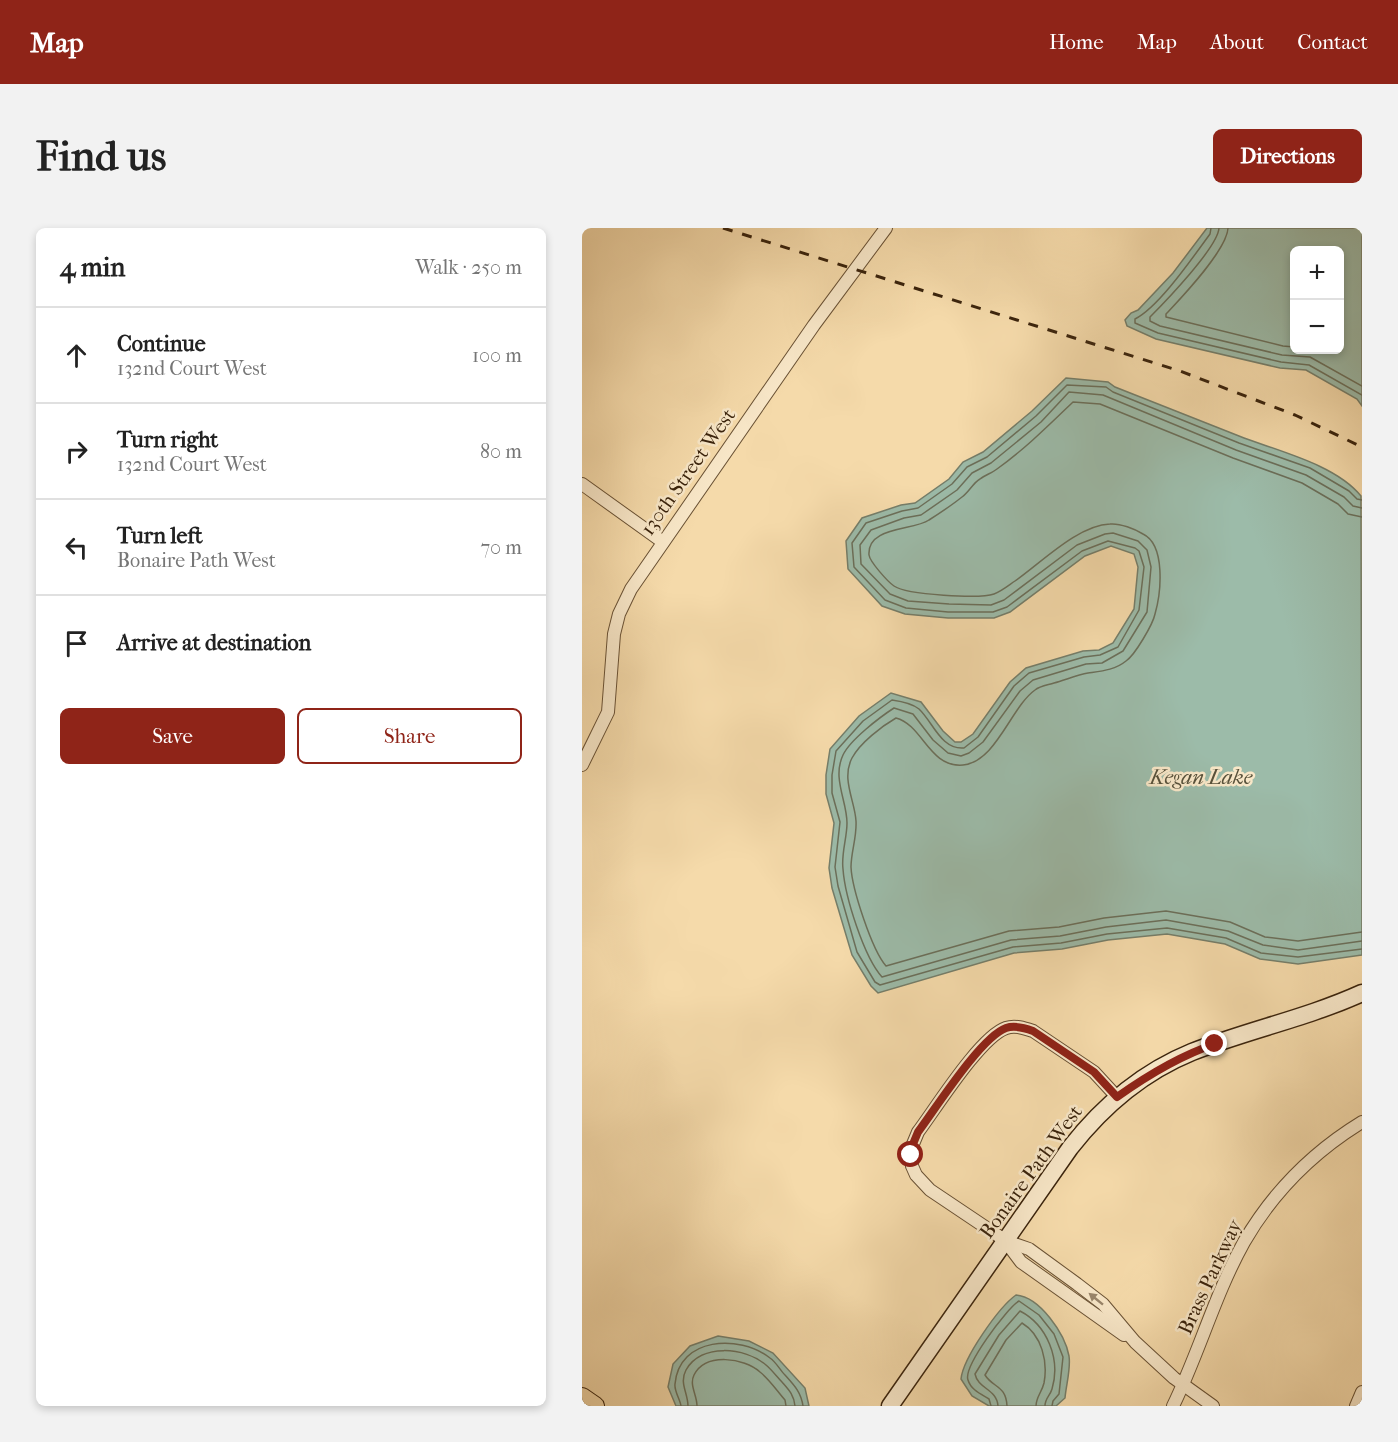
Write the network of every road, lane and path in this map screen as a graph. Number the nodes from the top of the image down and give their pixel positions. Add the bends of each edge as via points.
1 (886, 228) edge
2 (582, 484) edge
3 (663, 542) junction
4 (582, 765) edge
5 (1362, 993) edge
6 (1117, 1097) junction
7 (1362, 1122) edge
8 (1006, 1241) junction
9 (1182, 1384) junction
10 (1362, 1393) edge
11 (582, 1397) edge
12 (595, 1406) edge
13 (890, 1406) edge
14 (1173, 1406) edge
15 (1213, 1406) edge
16 (1356, 1406) edge

1 - 3 street, 130th Street West
2 - 3 street
3 - 4 street, 130th Street West via 619,614 608,712
5 - 6 street, Bonaire Path West via 1191,1052
6 - 8 street, Bonaire Path West via 1070,1148
6 - 8 street via 1094,1072 1033,1031 1007,1027 985,1042 918,1132 911,1155 916,1175 930,1190
7 - 9 street, Brass Parkway via 1304,1166 1260,1218 1235,1260
8 - 9 street via 1022,1262 1135,1342
8 - 13 street, Bonaire Path West
9 - 14 street, Brass Parkway
9 - 15 street
10 - 16 street
11 - 12 main road

